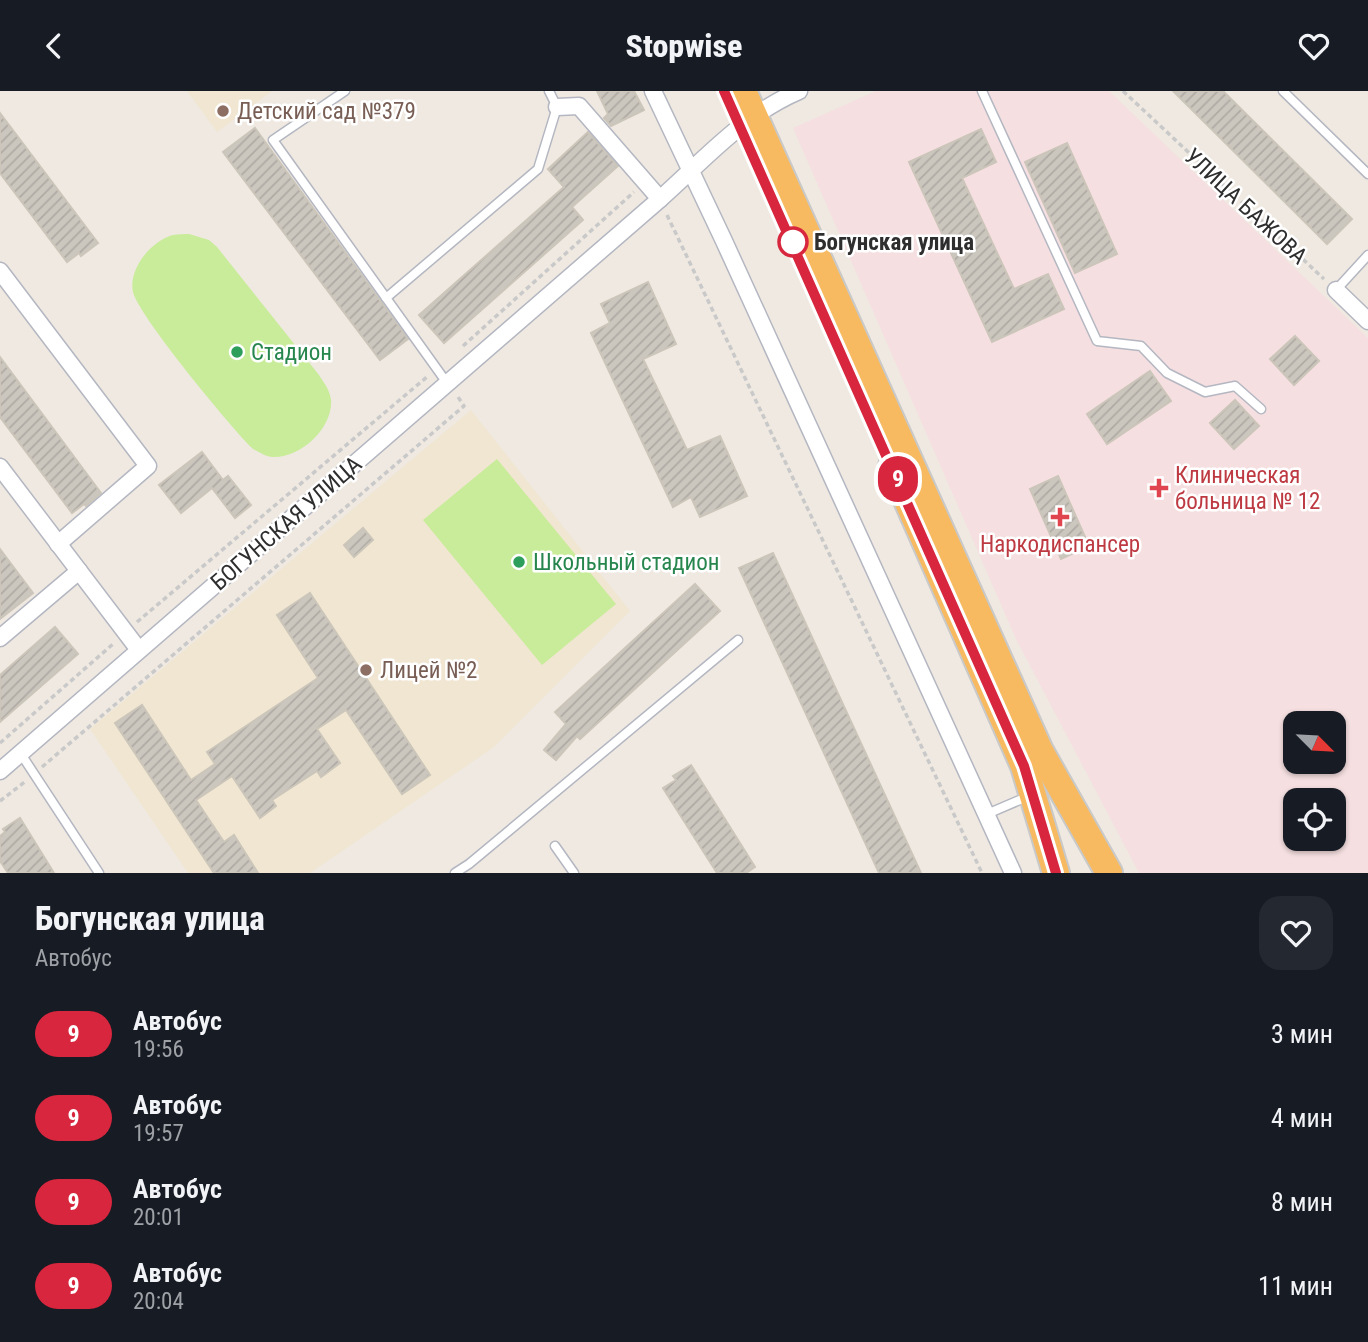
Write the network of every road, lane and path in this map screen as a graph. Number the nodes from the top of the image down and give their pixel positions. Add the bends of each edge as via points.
1 (345, 91) edge
2 (549, 91) edge
3 (653, 91) edge
4 (724, 91) edge
5 (799, 91) edge
6 (982, 91) edge
7 (1124, 91) edge
8 (1283, 91) edge
9 (557, 107) junction
10 (746, 110) edge
11 (692, 170) junction
12 (1368, 174) edge
13 (637, 189) dead end
14 (660, 199) junction
15 (1368, 255) edge
16 (0, 271) edge
17 (1336, 290) junction
18 (386, 298) junction
19 (1368, 321) edge
20 (455, 352) dead end
21 (436, 368) junction
22 (447, 383) junction
23 (464, 406) dead end
24 (1261, 409) dead end
25 (0, 467) edge
26 (58, 544) junction
27 (79, 571) junction
28 (126, 633) junction
29 (0, 638) edge
30 (738, 640) dead end
31 (139, 650) junction
32 (0, 743) edge
33 (21, 754) junction
34 (0, 771) edge
35 (34, 774) junction
36 (1033, 795) junction
37 (0, 801) edge
38 (987, 814) junction
39 (555, 846) dead end
40 (99, 873) edge
41 (455, 873) edge
42 (574, 873) edge
43 (982, 873) edge
44 (1013, 873) edge
45 (1056, 873) edge
46 (1109, 873) edge

1 - 18 lane via 273,140
2 - 9 lane
3 - 11 street
4 - 10 highway
5 - 10 street, БОГУНСКАЯ УЛИЦА
6 - 24 lane via 1097,341 1141,346 1167,373 1205,392 1235,386
7 - 17 path, УЛИЦА БАЖОВА
8 - 12 lane
9 - 14 street via 579,106
9 - 18 lane via 538,169
10 - 11 street, БОГУНСКАЯ УЛИЦА
10 - 36 highway
10 - 46 highway via 1040,751
11 - 14 street, БОГУНСКАЯ УЛИЦА
11 - 38 street
13 - 20 path
14 - 22 street, БОГУНСКАЯ УЛИЦА
14 - 43 path
15 - 17 lane
16 - 26 street via 148,465
17 - 19 street
18 - 21 lane
21 - 22 lane
21 - 28 path
22 - 31 street, БОГУНСКАЯ УЛИЦА
23 - 35 path
25 - 26 street
26 - 27 street
27 - 28 street
27 - 29 street
28 - 31 street
28 - 32 path
30 - 41 lane
31 - 33 street, БОГУНСКАЯ УЛИЦА
33 - 34 street, БОГУНСКАЯ УЛИЦА
33 - 35 lane
35 - 37 path
35 - 40 lane
36 - 38 lane
36 - 45 highway
38 - 44 street
39 - 42 lane

